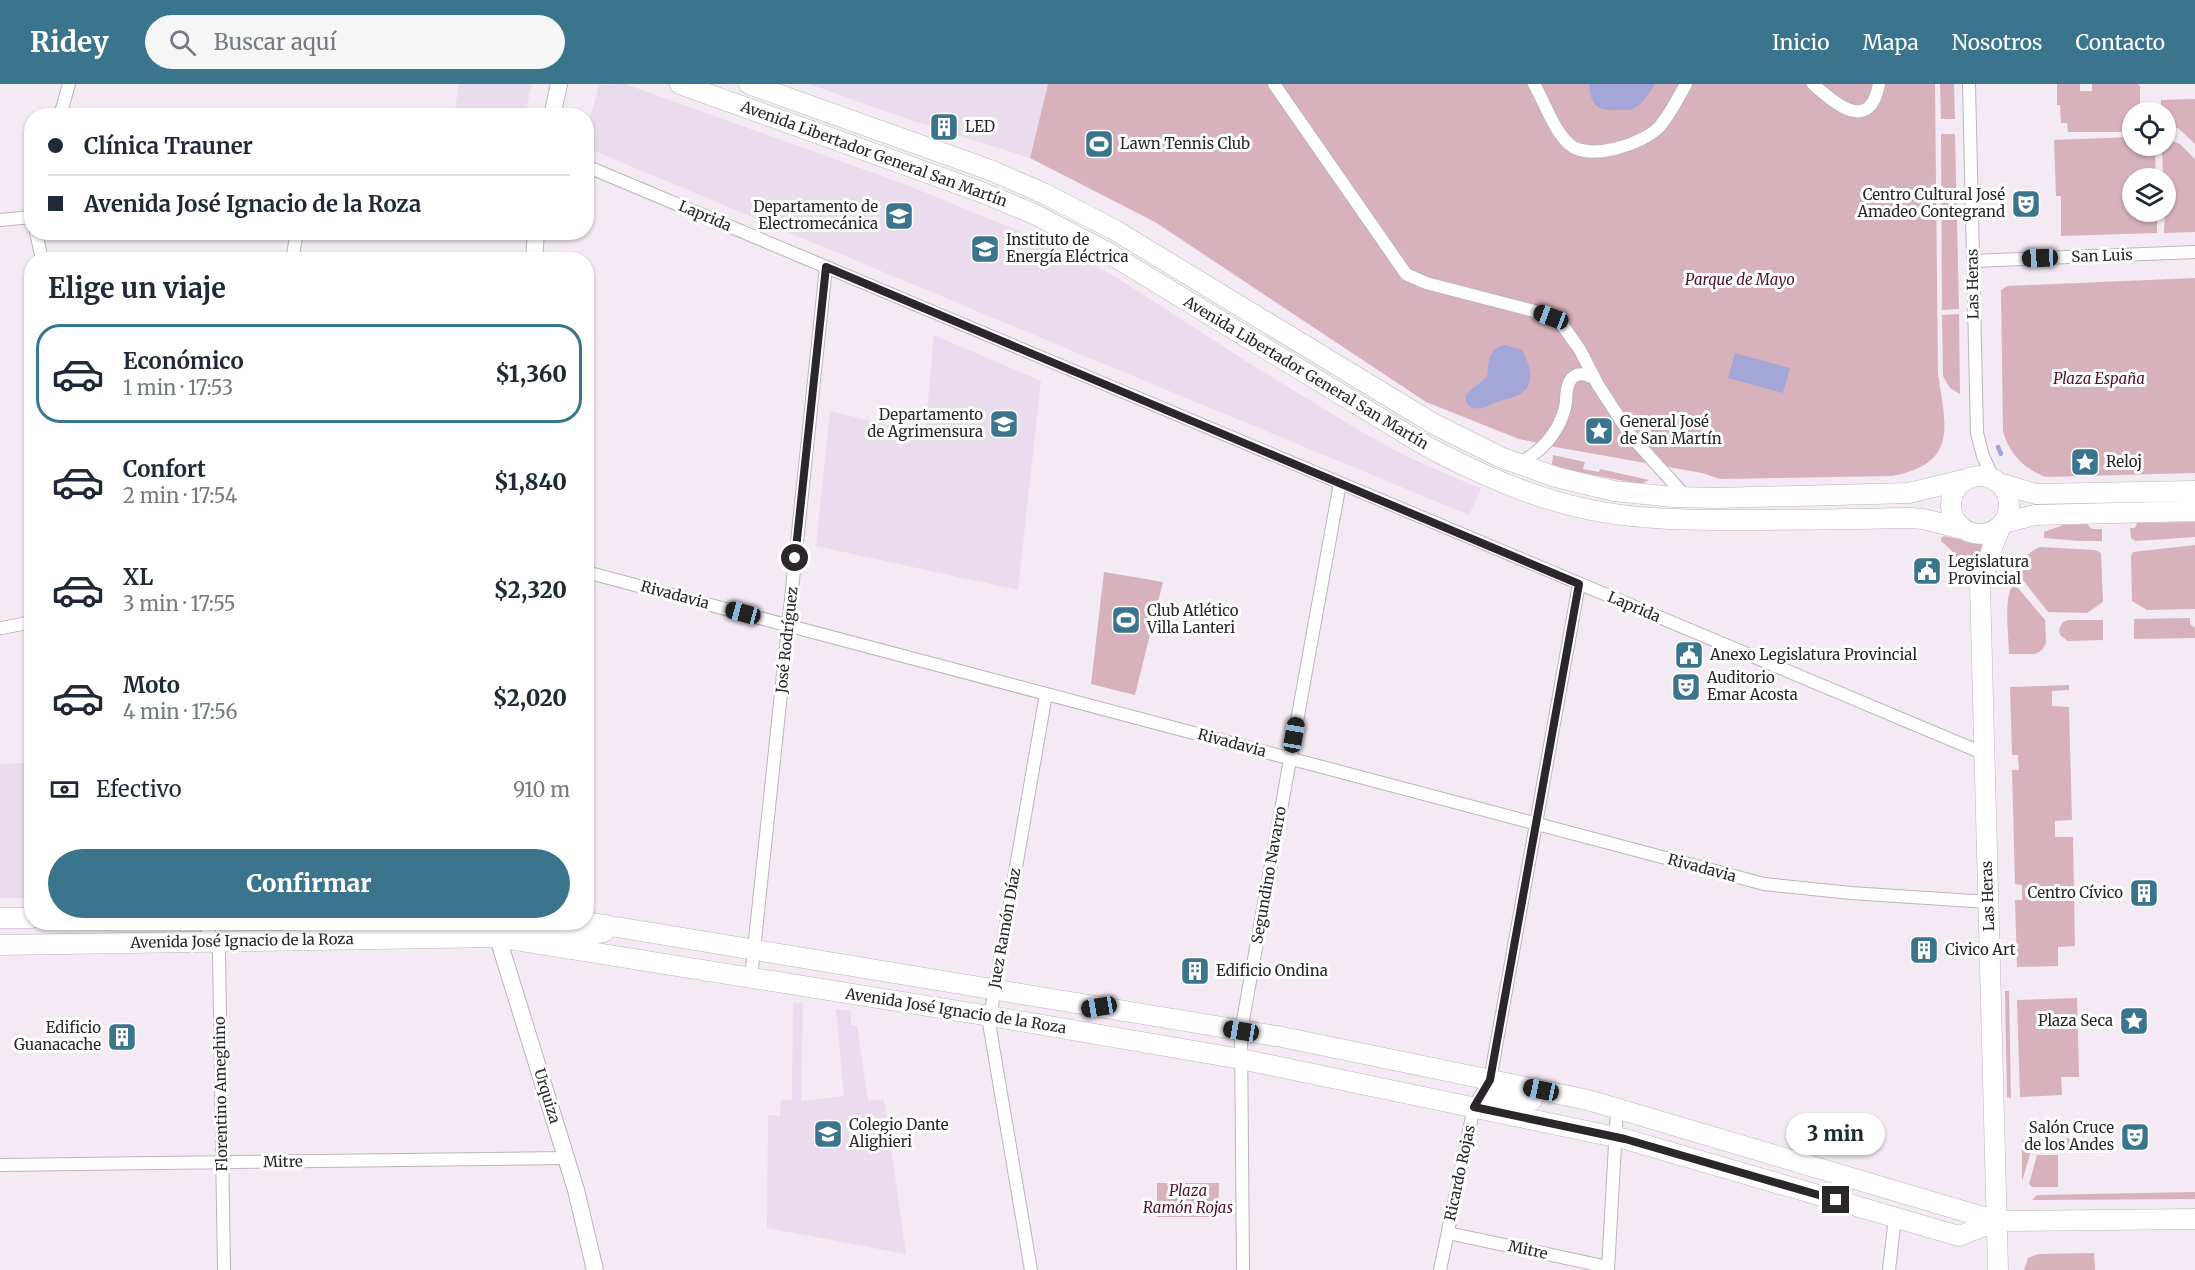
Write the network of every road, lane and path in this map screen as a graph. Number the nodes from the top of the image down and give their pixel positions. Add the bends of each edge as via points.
1 (69, 84) edge
2 (559, 84) edge
3 (681, 84) edge
4 (749, 84) edge
5 (1274, 84) edge
6 (1534, 84) edge
7 (1686, 84) edge
8 (1813, 84) edge
9 (1879, 84) edge
10 (1969, 84) edge
11 (62, 108) edge
12 (554, 108) edge
13 (594, 169) edge
14 (24, 218) edge
15 (0, 220) edge
16 (2195, 252) edge
17 (1973, 261) junction
18 (826, 267) junction
19 (1595, 379) junction
20 (1518, 464) junction
21 (1967, 479) junction
22 (1996, 482) junction
23 (1340, 483) junction
24 (2195, 491) edge
25 (1686, 497) junction
26 (2195, 511) edge
27 (2002, 524) junction
28 (1963, 529) junction
29 (594, 574) edge
30 (1579, 584) junction
31 (24, 624) edge
32 (788, 625) junction
33 (2, 628) dead end
34 (1046, 694) junction
35 (1985, 754) junction
36 (1290, 758) junction
37 (1536, 824) junction
38 (1988, 902) junction
39 (0, 918) edge
40 (24, 918) edge
41 (594, 923) edge
42 (619, 928) junction
43 (208, 930) edge
44 (495, 930) edge
45 (551, 930) edge
46 (214, 942) junction
47 (0, 945) edge
48 (754, 950) junction
49 (751, 978) junction
50 (994, 990) junction
51 (1099, 1007) junction
52 (990, 1016) junction
53 (1241, 1031) junction
54 (1128, 1039) junction
55 (1241, 1059) junction
56 (1490, 1080) junction
57 (1588, 1100) junction
58 (1474, 1107) junction
59 (1617, 1109) junction
60 (1616, 1137) junction
61 (566, 1158) junction
62 (222, 1162) junction
63 (0, 1165) edge
64 (1894, 1217) junction
65 (2195, 1219) edge
66 (1996, 1221) junction
67 (1448, 1233) junction
68 (1608, 1269) edge
69 (224, 1270) edge
70 (595, 1270) edge
71 (1031, 1270) edge
72 (1243, 1270) edge
73 (1440, 1270) edge
74 (1889, 1270) edge
75 (1998, 1270) edge

1 - 11 street
2 - 12 street
3 - 28 main road, Avenida Libertador General San Martín via 1034,214 1105,251 1426,446 1531,494 1589,509 1646,517 1917,518
4 - 20 main road, Avenida Libertador General San Martín via 990,170 1043,193 1113,229 1426,420
5 - 19 street via 1406,274 1551,317 1570,333
6 - 7 street via 1569,144 1595,151 1627,146 1645,138 1659,127
8 - 9 street via 1834,103 1857,112 1867,109
10 - 17 street, Las Heras
13 - 18 street, Laprida
14 - 15 street
16 - 17 street, San Luis
17 - 22 street, Las Heras via 1977,433
18 - 23 street, Laprida
18 - 32 street, José Rodríguez
19 - 20 street via 1580,374 1569,381 1565,408 1555,432 1544,447
19 - 25 street via 1631,436
20 - 25 main road, Avenida Libertador General San Martín via 1614,491
21 - 22 main road via 1977,476
21 - 25 main road, Avenida Libertador General San Martín via 1909,493
21 - 28 main road via 1953,493 1950,503 1951,513
22 - 24 main road via 2036,494
22 - 27 main road via 2008,497 2009,508
23 - 30 street, Laprida
23 - 36 street, Segundino Navarro
26 - 27 main road via 2035,515
27 - 28 main road via 1983,534
27 - 35 main road, Las Heras via 1980,586
29 - 32 street, Rivadavia
30 - 35 street, Laprida
30 - 37 street, Ricardo Rojas
31 - 33 street
32 - 34 street, Rivadavia
32 - 48 street, José Rodríguez
34 - 36 street, Rivadavia
34 - 50 street, Juez Ramón Díaz
35 - 38 main road, Las Heras
36 - 37 street, Rivadavia
36 - 53 street, Segundino Navarro
37 - 38 street, Rivadavia via 1764,884
37 - 56 street, Ricardo Rojas
38 - 66 main road, Las Heras
39 - 40 main road
41 - 42 main road, Avenida José Ignacio de la Roza
42 - 45 main road via 594,935
42 - 48 main road, Avenida José Ignacio de la Roza
43 - 46 street, Florentino Ameghino
44 - 46 main road, Avenida José Ignacio de la Roza
44 - 49 main road, Avenida José Ignacio de la Roza
44 - 61 street, Urquiza
46 - 47 main road, Avenida José Ignacio de la Roza
46 - 62 street, Florentino Ameghino via 219,952
48 - 49 street, José Rodríguez
48 - 50 main road, Avenida José Ignacio de la Roza
49 - 52 main road, Avenida José Ignacio de la Roza
50 - 51 main road, Avenida José Ignacio de la Roza
50 - 52 street, Juez Ramón Díaz
51 - 52 main road via 1065,1012 1023,1008
51 - 53 main road, Avenida José Ignacio de la Roza
52 - 54 main road, Avenida José Ignacio de la Roza
52 - 71 street, Juez Ramón Díaz
53 - 54 main road via 1212,1039 1168,1035
53 - 55 street, Segundino Navarro
53 - 56 main road, Avenida José Ignacio de la Roza
54 - 55 main road, Avenida José Ignacio de la Roza
55 - 58 main road, Avenida José Ignacio de la Roza
55 - 72 street, Segundino Navarro
56 - 57 main road, Avenida José Ignacio de la Roza
56 - 58 street, Ricardo Rojas
57 - 58 main road via 1534,1101 1509,1096
57 - 59 main road, Avenida José Ignacio de la Roza
58 - 60 main road, Avenida José Ignacio de la Roza
58 - 67 street, Ricardo Rojas
59 - 60 street
59 - 66 main road, Avenida José Ignacio de la Roza
60 - 64 main road, Avenida José Ignacio de la Roza
60 - 68 street
61 - 62 street, Mitre
61 - 70 street, Urquiza
62 - 63 street, Mitre
62 - 69 street, Florentino Ameghino
64 - 66 main road, Avenida José Ignacio de la Roza via 1959,1236
64 - 74 street
65 - 66 main road, Avenida José Ignacio de la Roza
66 - 75 main road, Las Heras
67 - 68 street, Mitre
67 - 73 street, Ricardo Rojas

